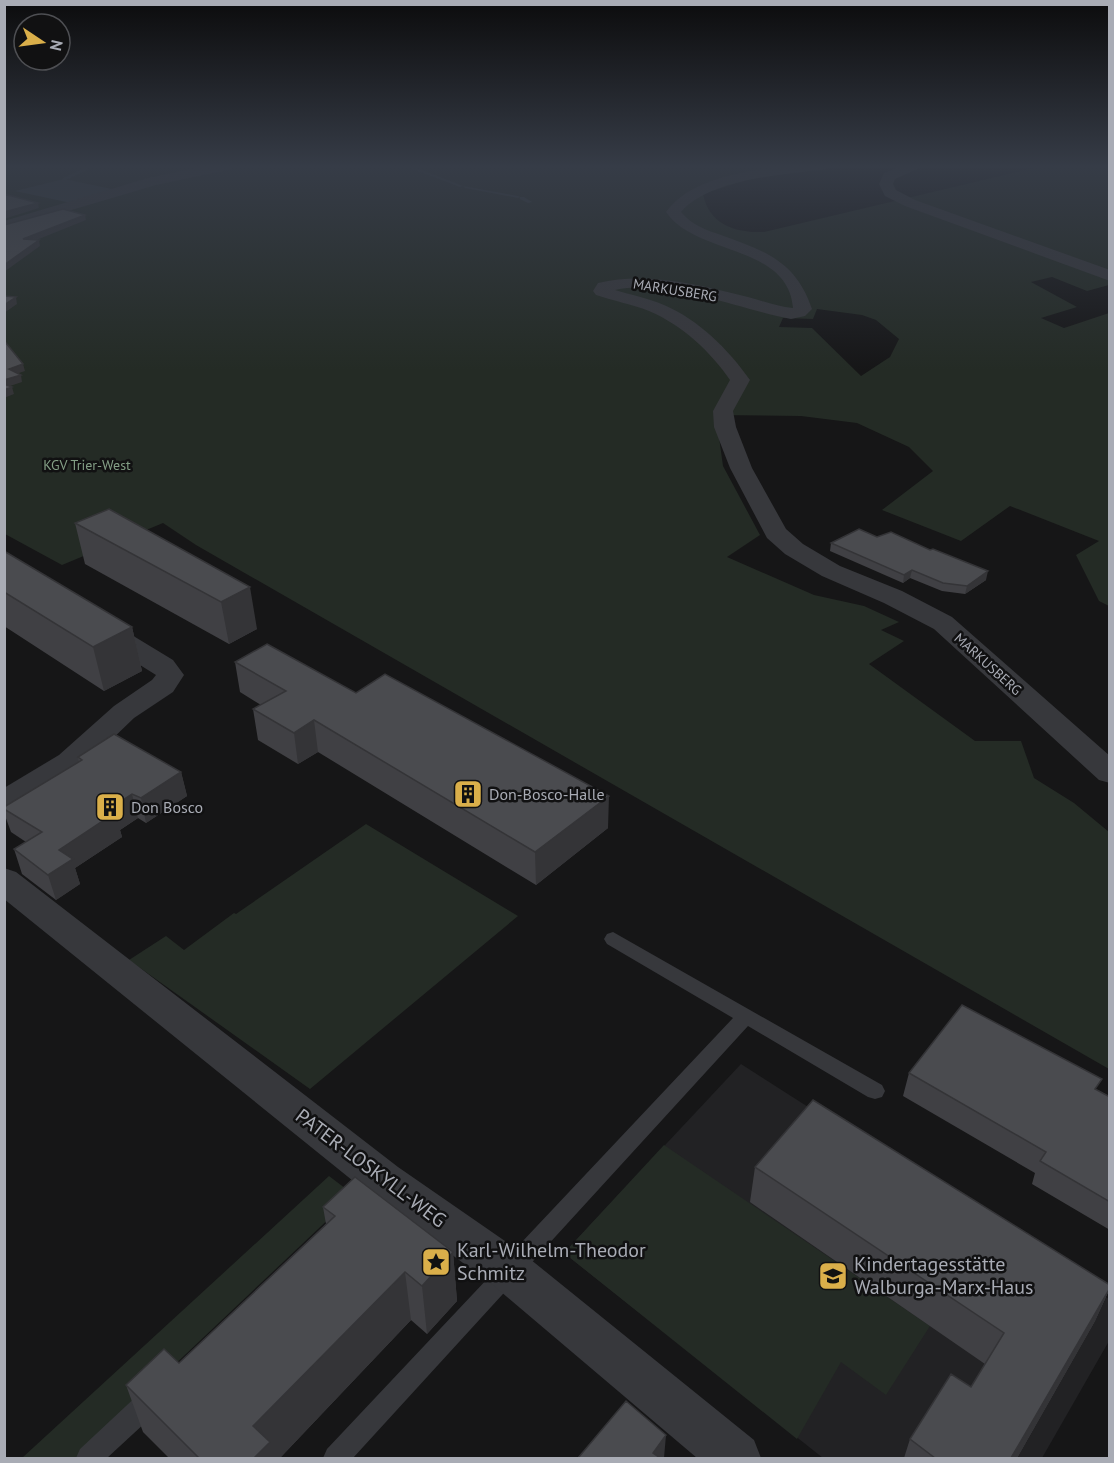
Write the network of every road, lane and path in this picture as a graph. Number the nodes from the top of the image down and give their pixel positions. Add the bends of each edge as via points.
1 (701, 233) edge
2 (993, 233) edge
3 (1110, 276) edge
4 (84, 618) edge
5 (1110, 773) edge
6 (4, 803) edge
7 (4, 880) edge
8 (613, 939) dead end
9 (745, 1017) junction
10 (875, 1091) dead end
11 (509, 1270) junction
12 (167, 1385) edge
13 (89, 1458) edge
14 (336, 1458) edge
15 (736, 1458) edge

1 - 5 street, MARKUSBERG via 763,258 786,272 801,298 801,312 794,314 698,292 631,283 611,285 602,291 664,312 720,353 731,366 740,380 723,411 725,428 741,468 776,533 831,571 943,622
2 - 3 street
4 - 6 street via 163,666 170,675 162,686 124,712 70,762
7 - 11 street, PATER-LOSKYLL-WEG via 374,1188
8 - 9 lane
9 - 10 lane
9 - 11 lane
11 - 14 lane
11 - 15 street, PATER-LOSKYLL-WEG
12 - 13 lane

